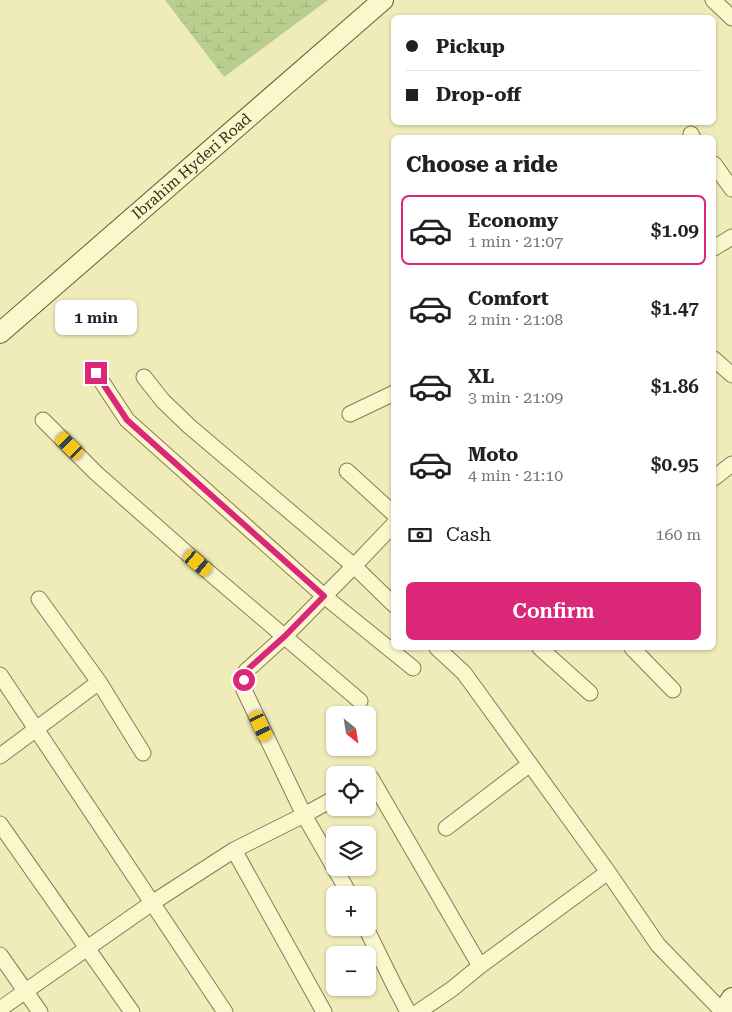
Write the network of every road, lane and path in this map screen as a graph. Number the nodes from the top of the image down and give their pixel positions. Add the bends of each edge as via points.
1 (384, 0) edge
2 (713, 0) edge
3 (732, 18) edge
4 (716, 167) edge
5 (732, 189) edge
6 (732, 237) edge
7 (716, 247) edge
8 (0, 333) edge
9 (716, 361) edge
10 (96, 373) dead end
11 (732, 375) edge
12 (144, 377) dead end
13 (391, 394) edge
14 (350, 414) dead end
15 (44, 420) dead end
16 (732, 464) edge
17 (347, 471) dead end
18 (716, 476) edge
19 (391, 511) edge
20 (391, 527) edge
21 (354, 566) junction
22 (324, 596) junction
23 (39, 599) dead end
24 (391, 602) edge
25 (285, 636) junction
26 (439, 650) edge
27 (542, 650) edge
28 (634, 650) edge
29 (413, 668) dead end
30 (0, 675) edge
31 (99, 682) junction
32 (672, 690) dead end
33 (590, 693) dead end
34 (360, 701) dead end
35 (36, 729) junction
36 (143, 753) dead end
37 (0, 756) edge
38 (530, 764) junction
39 (376, 787) edge
40 (326, 803) edge
41 (304, 815) junction
42 (0, 824) edge
43 (446, 828) dead end
44 (234, 850) junction
45 (608, 872) junction
46 (345, 886) edge
47 (152, 904) junction
48 (370, 936) edge
49 (88, 948) junction
50 (0, 956) edge
51 (480, 966) junction
52 (25, 992) junction
53 (732, 998) edge
54 (0, 1009) edge
55 (40, 1012) edge
56 (132, 1012) edge
57 (225, 1012) edge
58 (324, 1012) edge
59 (408, 1012) edge
60 (418, 1012) edge
61 (723, 1012) edge

1 - 8 main road, Ibrahim Hyderi Road
2 - 3 street
4 - 5 street
6 - 7 street
9 - 11 street
10 - 22 street via 127,420
12 - 21 street via 189,426
13 - 14 street
15 - 25 street via 96,473
16 - 18 street
17 - 19 street
20 - 21 street
21 - 22 street
21 - 24 street
22 - 25 street
22 - 29 street
23 - 31 street
25 - 34 street
25 - 41 street via 246,671 244,690
26 - 38 street via 464,673
27 - 33 street
28 - 32 street
30 - 35 street
31 - 35 street
31 - 36 street
35 - 37 street
35 - 47 street
38 - 43 street
38 - 45 street
39 - 51 street
40 - 41 street
41 - 44 street
41 - 46 street
42 - 49 street
44 - 47 street
44 - 58 street
45 - 51 street
45 - 61 street via 658,945
47 - 49 street
47 - 57 street
48 - 59 street
49 - 52 street
49 - 56 street
50 - 52 street
51 - 60 street
52 - 54 street
52 - 55 street
53 - 61 main road

